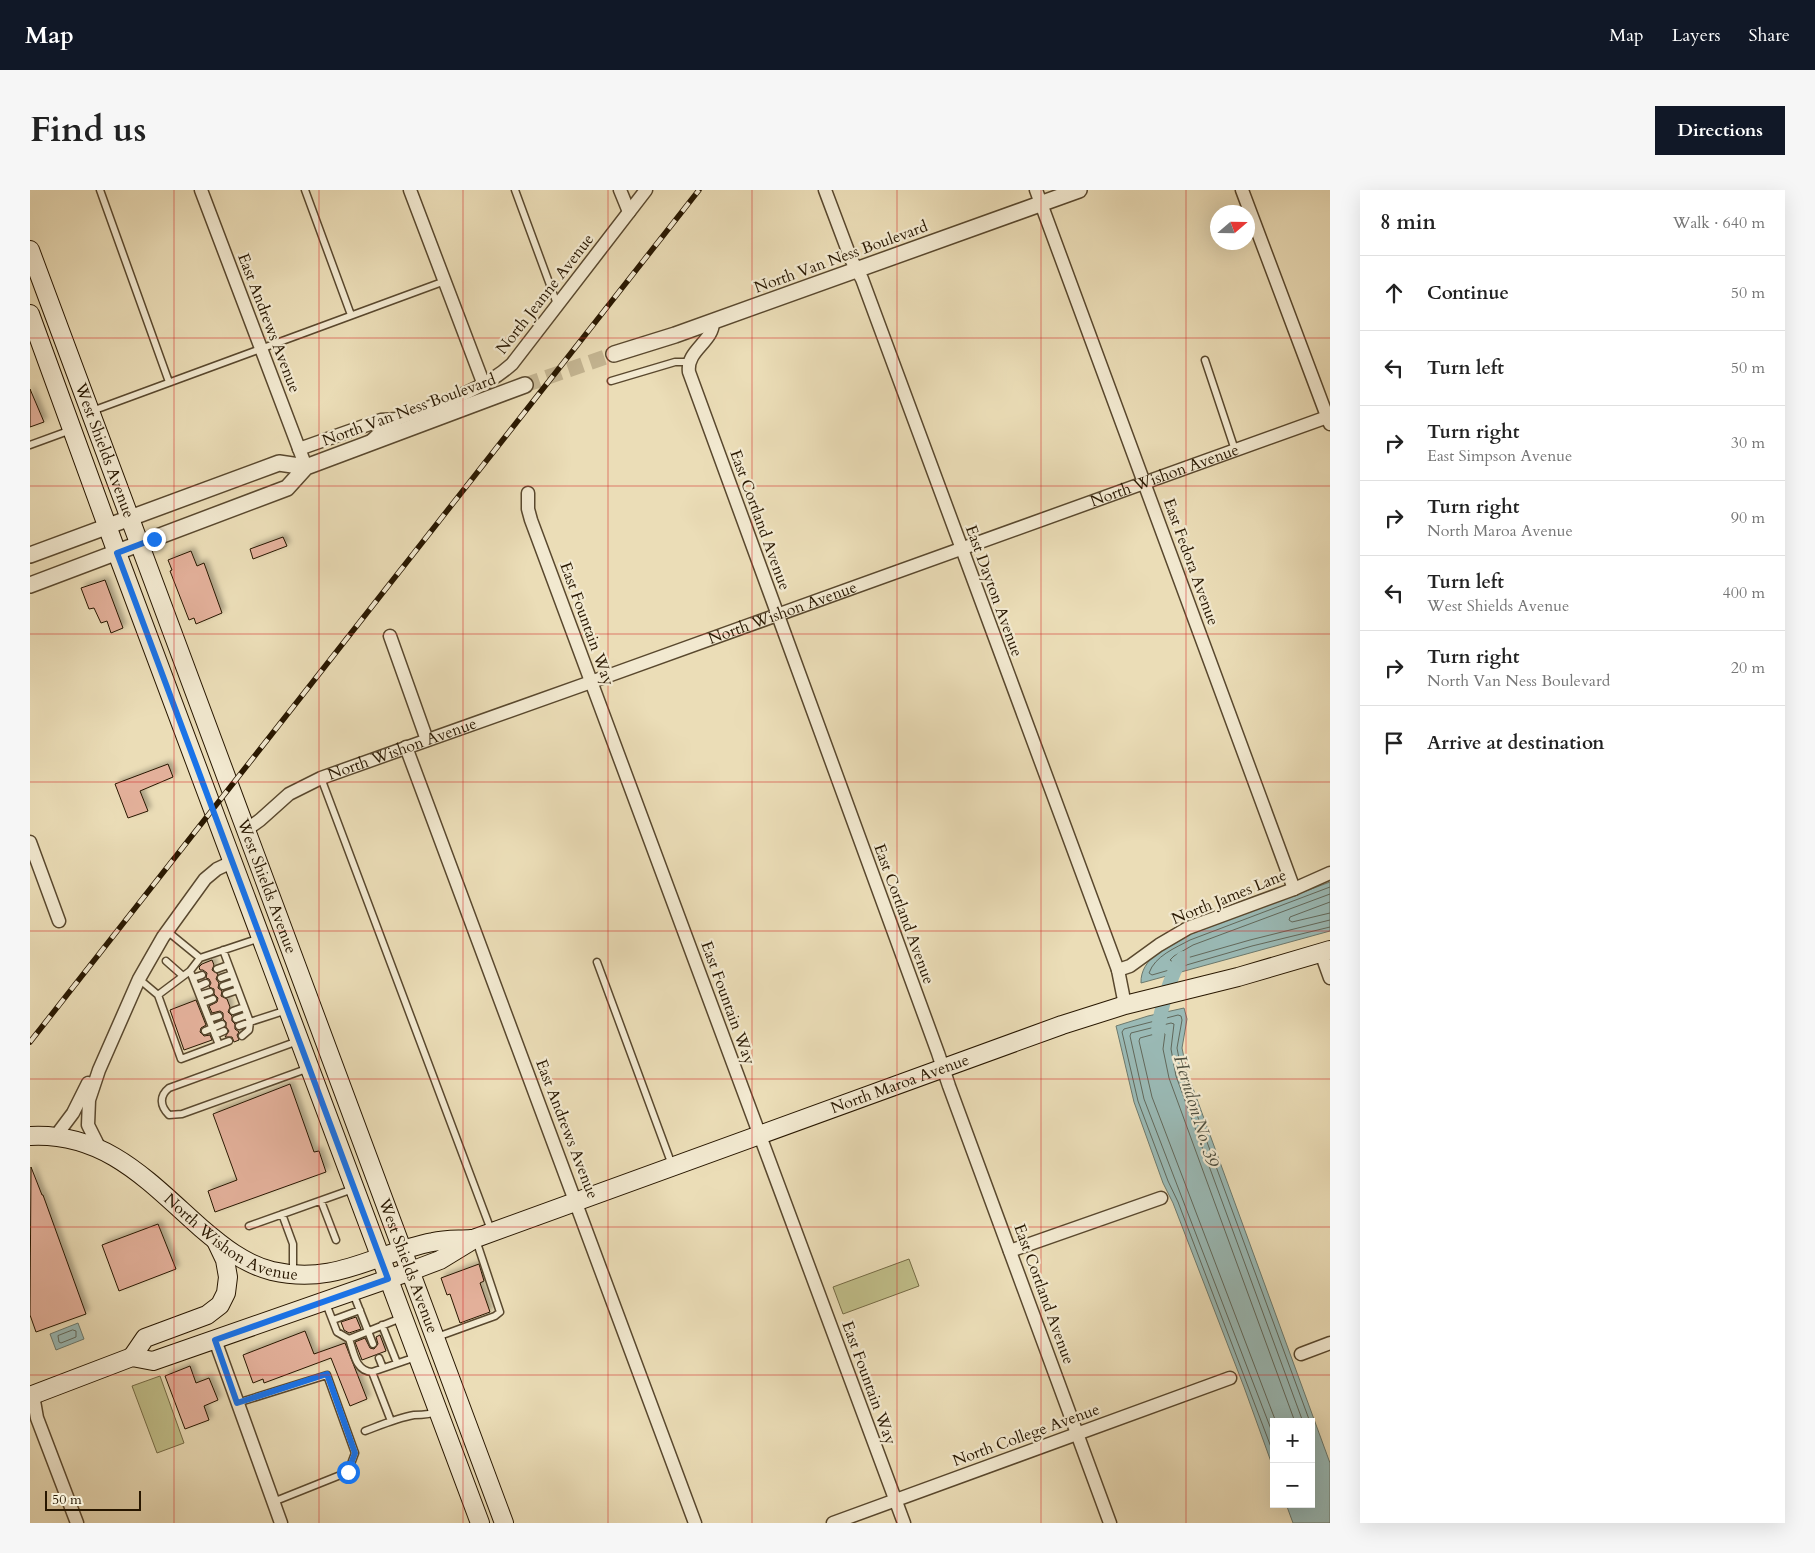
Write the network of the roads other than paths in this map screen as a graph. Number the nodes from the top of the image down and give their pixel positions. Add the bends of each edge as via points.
1 (100, 190) edge
2 (201, 190) edge
3 (305, 190) edge
4 (410, 190) edge
5 (515, 190) edge
6 (620, 190) edge
7 (646, 190) edge
8 (825, 190) edge
9 (1079, 190) edge
10 (1242, 190) edge
11 (1039, 197) edge
12 (629, 212) junction
13 (30, 250) edge
14 (856, 270) junction
15 (445, 281) junction
16 (557, 304) junction
17 (351, 316) junction
18 (712, 321) junction
19 (32, 324) edge
20 (261, 348) junction
21 (614, 354) tunnel mouth
22 (1205, 360) dead end
23 (689, 362) junction
24 (611, 381) dead end
25 (169, 382) junction
26 (484, 385) junction
27 (525, 385) tunnel mouth
28 (91, 412) junction
29 (397, 419) junction
30 (1329, 420) edge
31 (72, 429) junction
32 (368, 444) junction
33 (30, 445) edge
34 (299, 450) junction
35 (1235, 450) junction
36 (306, 467) junction
37 (1144, 483) junction
38 (528, 493) dead end
39 (131, 519) junction
40 (107, 527) junction
41 (140, 544) junction
42 (961, 548) junction
43 (117, 553) junction
44 (30, 555) edge
45 (30, 585) edge
46 (777, 615) junction
47 (390, 636) dead end
48 (591, 682) junction
49 (427, 740) junction
50 (406, 747) junction
51 (321, 778) junction
52 (246, 830) junction
53 (30, 842) edge
54 (232, 862) junction
55 (1330, 873) edge
56 (1294, 889) junction
57 (59, 922) dead end
58 (167, 931) junction
59 (260, 938) junction
60 (223, 950) junction
61 (1326, 952) edge
62 (200, 958) junction
63 (166, 961) dead end
64 (597, 962) dead end
65 (228, 964) junction
66 (217, 969) dead end
67 (190, 970) junction
68 (1118, 970) junction
69 (232, 974) junction
70 (202, 975) dead end
71 (183, 976) junction
72 (193, 978) junction
73 (221, 978) dead end
74 (1330, 978) edge
75 (139, 979) junction
76 (235, 982) junction
77 (206, 983) dead end
78 (223, 986) dead end
79 (196, 987) junction
80 (238, 990) junction
81 (210, 992) dead end
82 (226, 994) dead end
83 (158, 995) junction
84 (200, 995) junction
85 (213, 999) dead end
86 (203, 1003) junction
87 (1125, 1005) junction
88 (244, 1006) junction
89 (287, 1010) junction
90 (233, 1011) dead end
91 (219, 1016) dead end
92 (209, 1019) junction
93 (236, 1019) dead end
94 (248, 1019) junction
95 (176, 1022) dead end
96 (169, 1025) junction
97 (239, 1026) dead end
98 (212, 1028) junction
99 (205, 1030) dead end
100 (215, 1035) junction
101 (242, 1036) dead end
102 (299, 1040) junction
103 (228, 1041) dead end
104 (218, 1045) junction
105 (309, 1068) junction
106 (943, 1068) junction
107 (99, 1070) junction
108 (760, 1135) junction
109 (30, 1136) edge
110 (55, 1137) junction
111 (99, 1147) junction
112 (673, 1167) junction
113 (354, 1188) junction
114 (1161, 1198) dead end
115 (321, 1200) junction
116 (577, 1202) junction
117 (282, 1214) junction
118 (249, 1226) dead end
119 (492, 1232) junction
120 (476, 1238) junction
121 (336, 1240) dead end
122 (216, 1241) junction
123 (1010, 1250) junction
124 (403, 1251) junction
125 (380, 1258) junction
126 (410, 1271) junction
127 (293, 1275) junction
128 (388, 1279) junction
129 (352, 1291) junction
130 (325, 1301) junction
131 (360, 1310) junction
132 (402, 1317) junction
133 (333, 1320) junction
134 (382, 1326) junction
135 (368, 1331) junction
136 (435, 1338) junction
137 (349, 1339) junction
138 (215, 1340) junction
139 (1330, 1343) edge
140 (373, 1344) dead end
141 (1301, 1354) dead end
142 (132, 1356) junction
143 (417, 1357) junction
144 (379, 1358) dead end
145 (397, 1363) junction
146 (383, 1368) junction
147 (372, 1372) junction
148 (1230, 1378) dead end
149 (31, 1396) edge
150 (237, 1403) junction
151 (438, 1411) junction
152 (391, 1421) junction
153 (365, 1431) dead end
154 (1078, 1433) junction
155 (896, 1500) junction
156 (273, 1502) junction
157 (77, 1523) edge
158 (281, 1523) edge
159 (480, 1523) edge
160 (504, 1523) edge
161 (695, 1523) edge
162 (833, 1523) edge
163 (904, 1523) edge
164 (1110, 1523) edge

1 - 25 lane
2 - 20 street, East Andrews Avenue
3 - 17 lane
4 - 15 street
5 - 16 lane
6 - 12 street
7 - 12 street, North Jeanne Avenue
8 - 14 street, East Dayton Avenue
9 - 11 street, North Van Ness Boulevard
10 - 30 street
11 - 14 street, North Van Ness Boulevard
11 - 37 street, East Fedora Avenue
12 - 16 street, North Jeanne Avenue
13 - 28 main road, West Shields Avenue
14 - 18 street, North Van Ness Boulevard
14 - 42 street, East Dayton Avenue
15 - 17 lane
15 - 26 street
16 - 26 street, North Jeanne Avenue via 512,364
17 - 20 lane
18 - 21 street, North Van Ness Boulevard
18 - 23 street via 710,336
19 - 31 main road, West Shields Avenue
20 - 25 lane
20 - 34 street, East Andrews Avenue
22 - 35 lane
23 - 24 lane via 675,362
23 - 46 street, East Cortland Avenue via 689,372
25 - 28 lane
26 - 29 street, North Jeanne Avenue
27 - 32 street, North Van Ness Boulevard
28 - 39 main road, West Shields Avenue
29 - 32 street, North Jeanne Avenue
29 - 34 street, North Jeanne Avenue via 381,420
30 - 35 street, North Wishon Avenue
31 - 33 lane
31 - 40 main road, West Shields Avenue
32 - 36 street, North Van Ness Boulevard
34 - 36 street, East Andrews Avenue
35 - 37 street, North Wishon Avenue
36 - 39 street, North Van Ness Boulevard via 279,463
36 - 41 street, North Van Ness Boulevard via 287,488
37 - 42 street, North Wishon Avenue
37 - 56 street, East Fedora Avenue
38 - 48 street, East Fountain Way via 528,508
39 - 40 street, North Van Ness Boulevard
39 - 41 main road, West Shields Avenue
40 - 43 main road, West Shields Avenue
40 - 44 street, North Van Ness Boulevard
41 - 43 street, North Van Ness Boulevard
41 - 52 main road, West Shields Avenue
42 - 46 street, North Wishon Avenue
42 - 68 street, East Dayton Avenue
43 - 45 street, North Van Ness Boulevard
43 - 54 main road, West Shields Avenue
46 - 48 street, North Wishon Avenue
46 - 106 street, East Cortland Avenue
47 - 49 street
48 - 49 street, North Wishon Avenue
48 - 108 street, East Fountain Way
49 - 50 street, North Wishon Avenue
50 - 51 street, North Wishon Avenue
50 - 116 street, East Andrews Avenue
51 - 52 street, North Wishon Avenue via 289,794
51 - 119 lane
52 - 124 main road, West Shields Avenue
53 - 57 street
54 - 58 street via 216,869 205,879
54 - 59 main road, West Shields Avenue
55 - 56 street, North James Lane
56 - 68 street, North James Lane via 1188,928 1130,966
58 - 62 lane
58 - 75 street
59 - 60 lane
59 - 89 main road, West Shields Avenue
60 - 62 lane
60 - 65 lane
61 - 74 street
61 - 87 main road, North Maroa Avenue
62 - 67 lane
63 - 71 lane
64 - 112 lane
65 - 66 lane
65 - 69 lane
67 - 71 lane
67 - 72 lane
68 - 87 street, East Dayton Avenue
69 - 73 lane
69 - 76 lane
70 - 72 lane
71 - 83 lane
72 - 79 lane
75 - 83 lane
75 - 107 street
76 - 78 lane
76 - 80 lane
77 - 79 lane
79 - 84 lane
80 - 82 lane
80 - 88 lane
81 - 84 lane
83 - 96 lane
84 - 86 lane
85 - 86 lane
86 - 92 lane via 202,1012
87 - 106 main road, North Maroa Avenue
88 - 90 lane
88 - 94 lane
89 - 94 lane
89 - 102 main road, West Shields Avenue
91 - 92 lane
92 - 98 lane
93 - 94 lane
94 - 97 lane
94 - 101 lane via 249,1030
95 - 96 lane
96 - 104 lane via 178,1040 181,1059
98 - 99 lane
98 - 100 lane
98 - 100 lane via 223,1028
100 - 104 lane
102 - 105 main road, West Shields Avenue
102 - 105 lane via 169,1088 164,1091 162,1104 169,1115 182,1114
103 - 104 lane
105 - 113 main road, West Shields Avenue
106 - 108 main road, North Maroa Avenue
106 - 123 street, East Cortland Avenue
107 - 110 street
107 - 111 street via 89,1100 88,1125
108 - 112 main road, North Maroa Avenue
108 - 155 street, East Fountain Way
109 - 110 main road, North Wishon Avenue
110 - 111 main road, North Wishon Avenue
111 - 122 main road, North Wishon Avenue via 131,1166
112 - 116 main road, North Maroa Avenue
113 - 115 lane
113 - 125 main road, West Shields Avenue
114 - 123 street
115 - 117 lane
115 - 121 lane
116 - 119 main road, North Maroa Avenue
116 - 161 street, East Andrews Avenue
117 - 118 lane
117 - 127 lane via 294,1244
119 - 120 main road, North Maroa Avenue
120 - 124 main road, North Maroa Avenue via 434,1242
120 - 126 main road, North Maroa Avenue via 440,1260
120 - 136 lane via 500,1312
122 - 127 main road, North Wishon Avenue via 258,1266
122 - 142 main road via 225,1260 228,1277 220,1305 207,1315 145,1338
123 - 154 street, East Cortland Avenue
124 - 125 main road, North Maroa Avenue
124 - 126 main road, West Shields Avenue
125 - 127 main road, North Wishon Avenue via 334,1273
125 - 128 main road, West Shields Avenue
126 - 128 main road, North Maroa Avenue
126 - 136 main road, West Shields Avenue
128 - 129 main road, North Maroa Avenue
128 - 132 main road, West Shields Avenue
129 - 130 main road, North Maroa Avenue
129 - 131 lane
130 - 133 lane
130 - 138 main road, North Maroa Avenue
131 - 133 lane
131 - 135 lane
132 - 134 lane
132 - 143 main road, West Shields Avenue
133 - 137 lane via 337,1332
134 - 135 lane
134 - 145 lane
135 - 137 lane
135 - 140 lane
136 - 160 main road, West Shields Avenue
137 - 147 lane via 359,1368
138 - 142 main road, North Maroa Avenue via 153,1361
138 - 150 street
139 - 141 street
142 - 149 main road
143 - 145 lane
143 - 151 main road, West Shields Avenue
144 - 146 lane
145 - 146 lane
146 - 147 lane
147 - 152 lane
148 - 154 street, North College Avenue
149 - 157 street
150 - 156 street
150 - 156 lane via 327,1374 355,1453 348,1472
151 - 152 lane
151 - 159 main road, West Shields Avenue
152 - 153 lane
154 - 155 street, North College Avenue
154 - 164 street, East Cortland Avenue
155 - 162 street, North College Avenue
155 - 163 street, East Fountain Way
156 - 158 street

